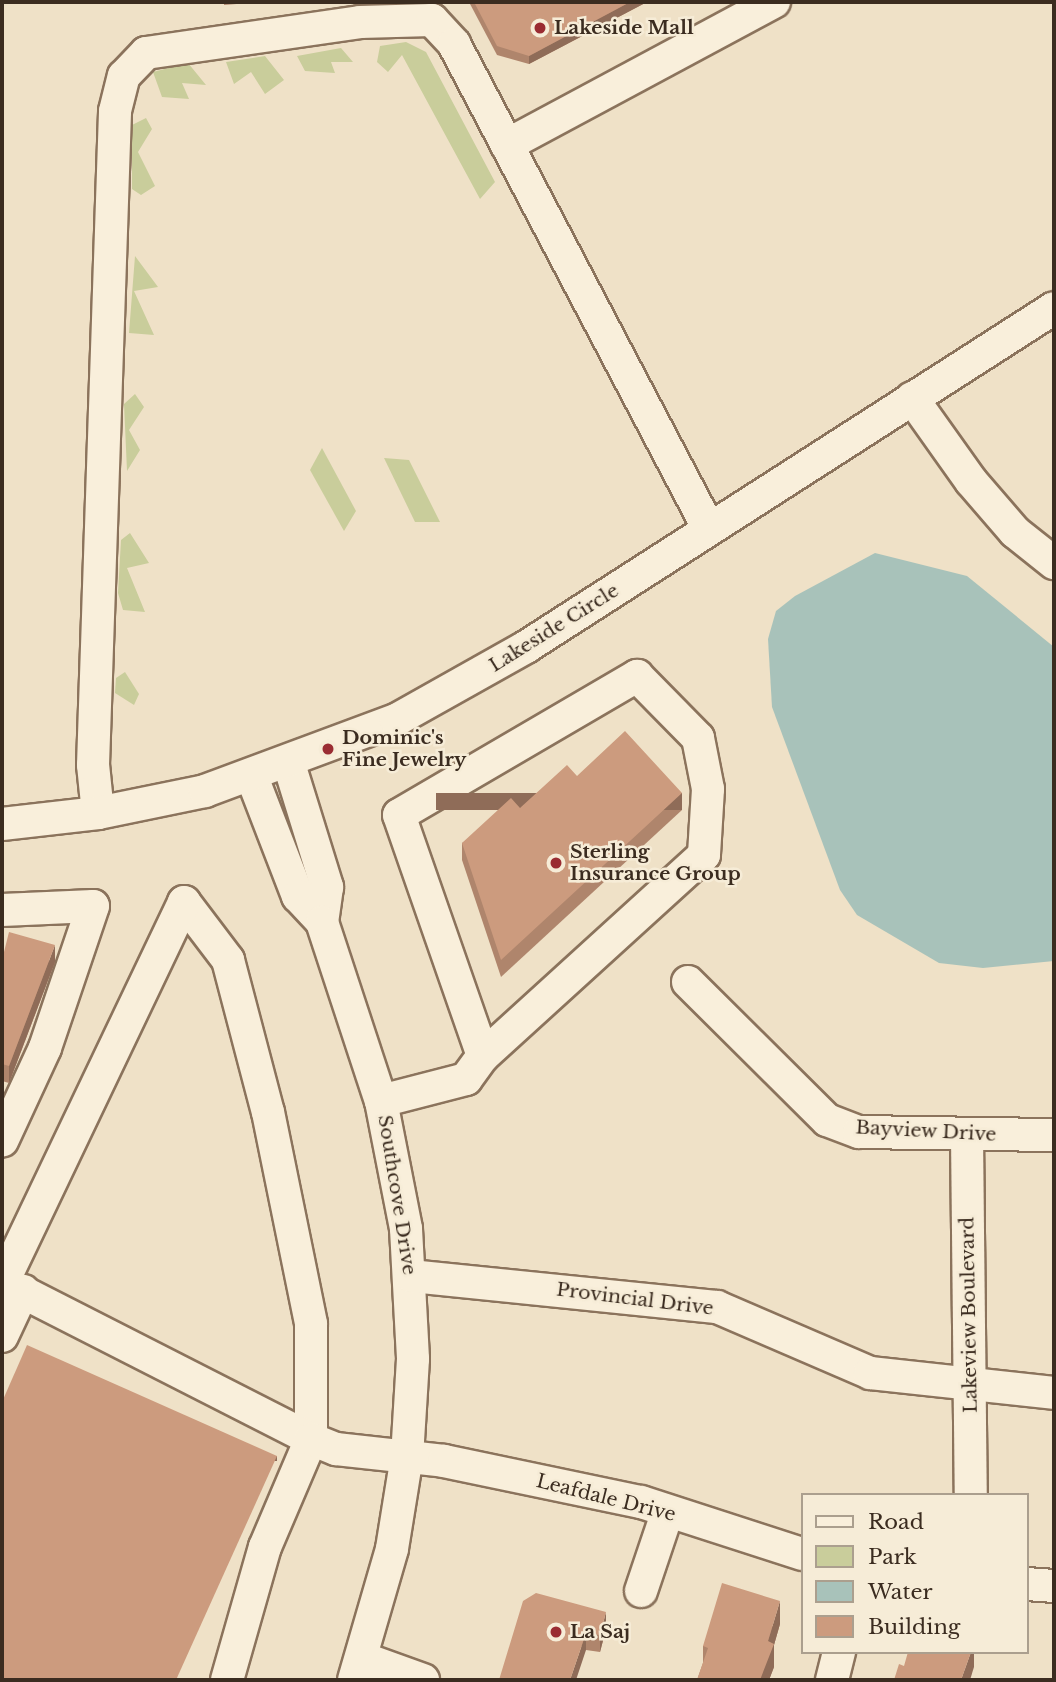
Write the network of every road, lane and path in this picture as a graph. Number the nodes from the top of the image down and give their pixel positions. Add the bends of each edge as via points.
1 (774, 2) edge
2 (507, 145) junction
3 (1054, 308) edge
4 (912, 398) junction
5 (709, 529) junction
6 (1054, 564) edge
7 (289, 764) junction
8 (252, 777) junction
9 (98, 813) junction
10 (2, 824) edge
11 (2, 910) edge
12 (322, 922) junction
13 (688, 982) dead end
14 (484, 1056) junction
15 (381, 1101) junction
16 (967, 1135) junction
17 (1054, 1135) edge
18 (2, 1141) edge
19 (411, 1276) junction
20 (9, 1285) edge
21 (2, 1336) edge
22 (969, 1386) junction
23 (1054, 1393) edge
24 (312, 1439) junction
25 (407, 1456) junction
26 (971, 1493) edge
27 (668, 1511) junction
28 (800, 1553) edge
29 (1028, 1584) edge
30 (1054, 1586) edge
31 (641, 1591) dead end
32 (838, 1654) edge
33 (358, 1669) edge
34 (227, 1680) edge
35 (423, 1680) edge
36 (832, 1680) edge

1 - 2 street
2 - 5 street
2 - 9 street via 454,44 432,20 418,17 162,48 124,76 115,111 93,765
3 - 4 street, Lakeside Circle
4 - 5 street, Lakeside Circle
4 - 6 street via 971,481 1015,532
5 - 7 street, Lakeside Circle via 464,684
7 - 8 street, Lakeside Circle
7 - 12 street, Southcove Drive via 327,887
8 - 9 street, Lakeside Circle
8 - 12 street, Southcove Drive via 298,896
9 - 10 street, Lakeside Circle
11 - 18 street via 93,906 45,1048
12 - 15 street, Southcove Drive
13 - 16 street, Bayview Drive via 827,1120 859,1132
14 - 14 street via 399,815 637,676 698,738 708,789 704,855
14 - 15 street via 466,1079
15 - 19 street, Southcove Drive
16 - 17 street, Bayview Drive
16 - 22 street, Lakeview Boulevard
19 - 22 street, Provincial Drive via 717,1307 870,1373
19 - 25 street, Southcove Drive
20 - 21 street
20 - 24 street, Leafdale Drive
20 - 24 street via 184,902 228,960 268,1112 311,1324
22 - 23 street, Provincial Drive
22 - 26 street, Lakeview Boulevard
24 - 25 street, Leafdale Drive via 336,1449
24 - 34 street via 265,1547
25 - 27 street, Leafdale Drive
25 - 33 street, Southcove Drive via 392,1549
27 - 28 street, Leafdale Drive
27 - 31 street
29 - 30 street
32 - 36 street
33 - 35 street

